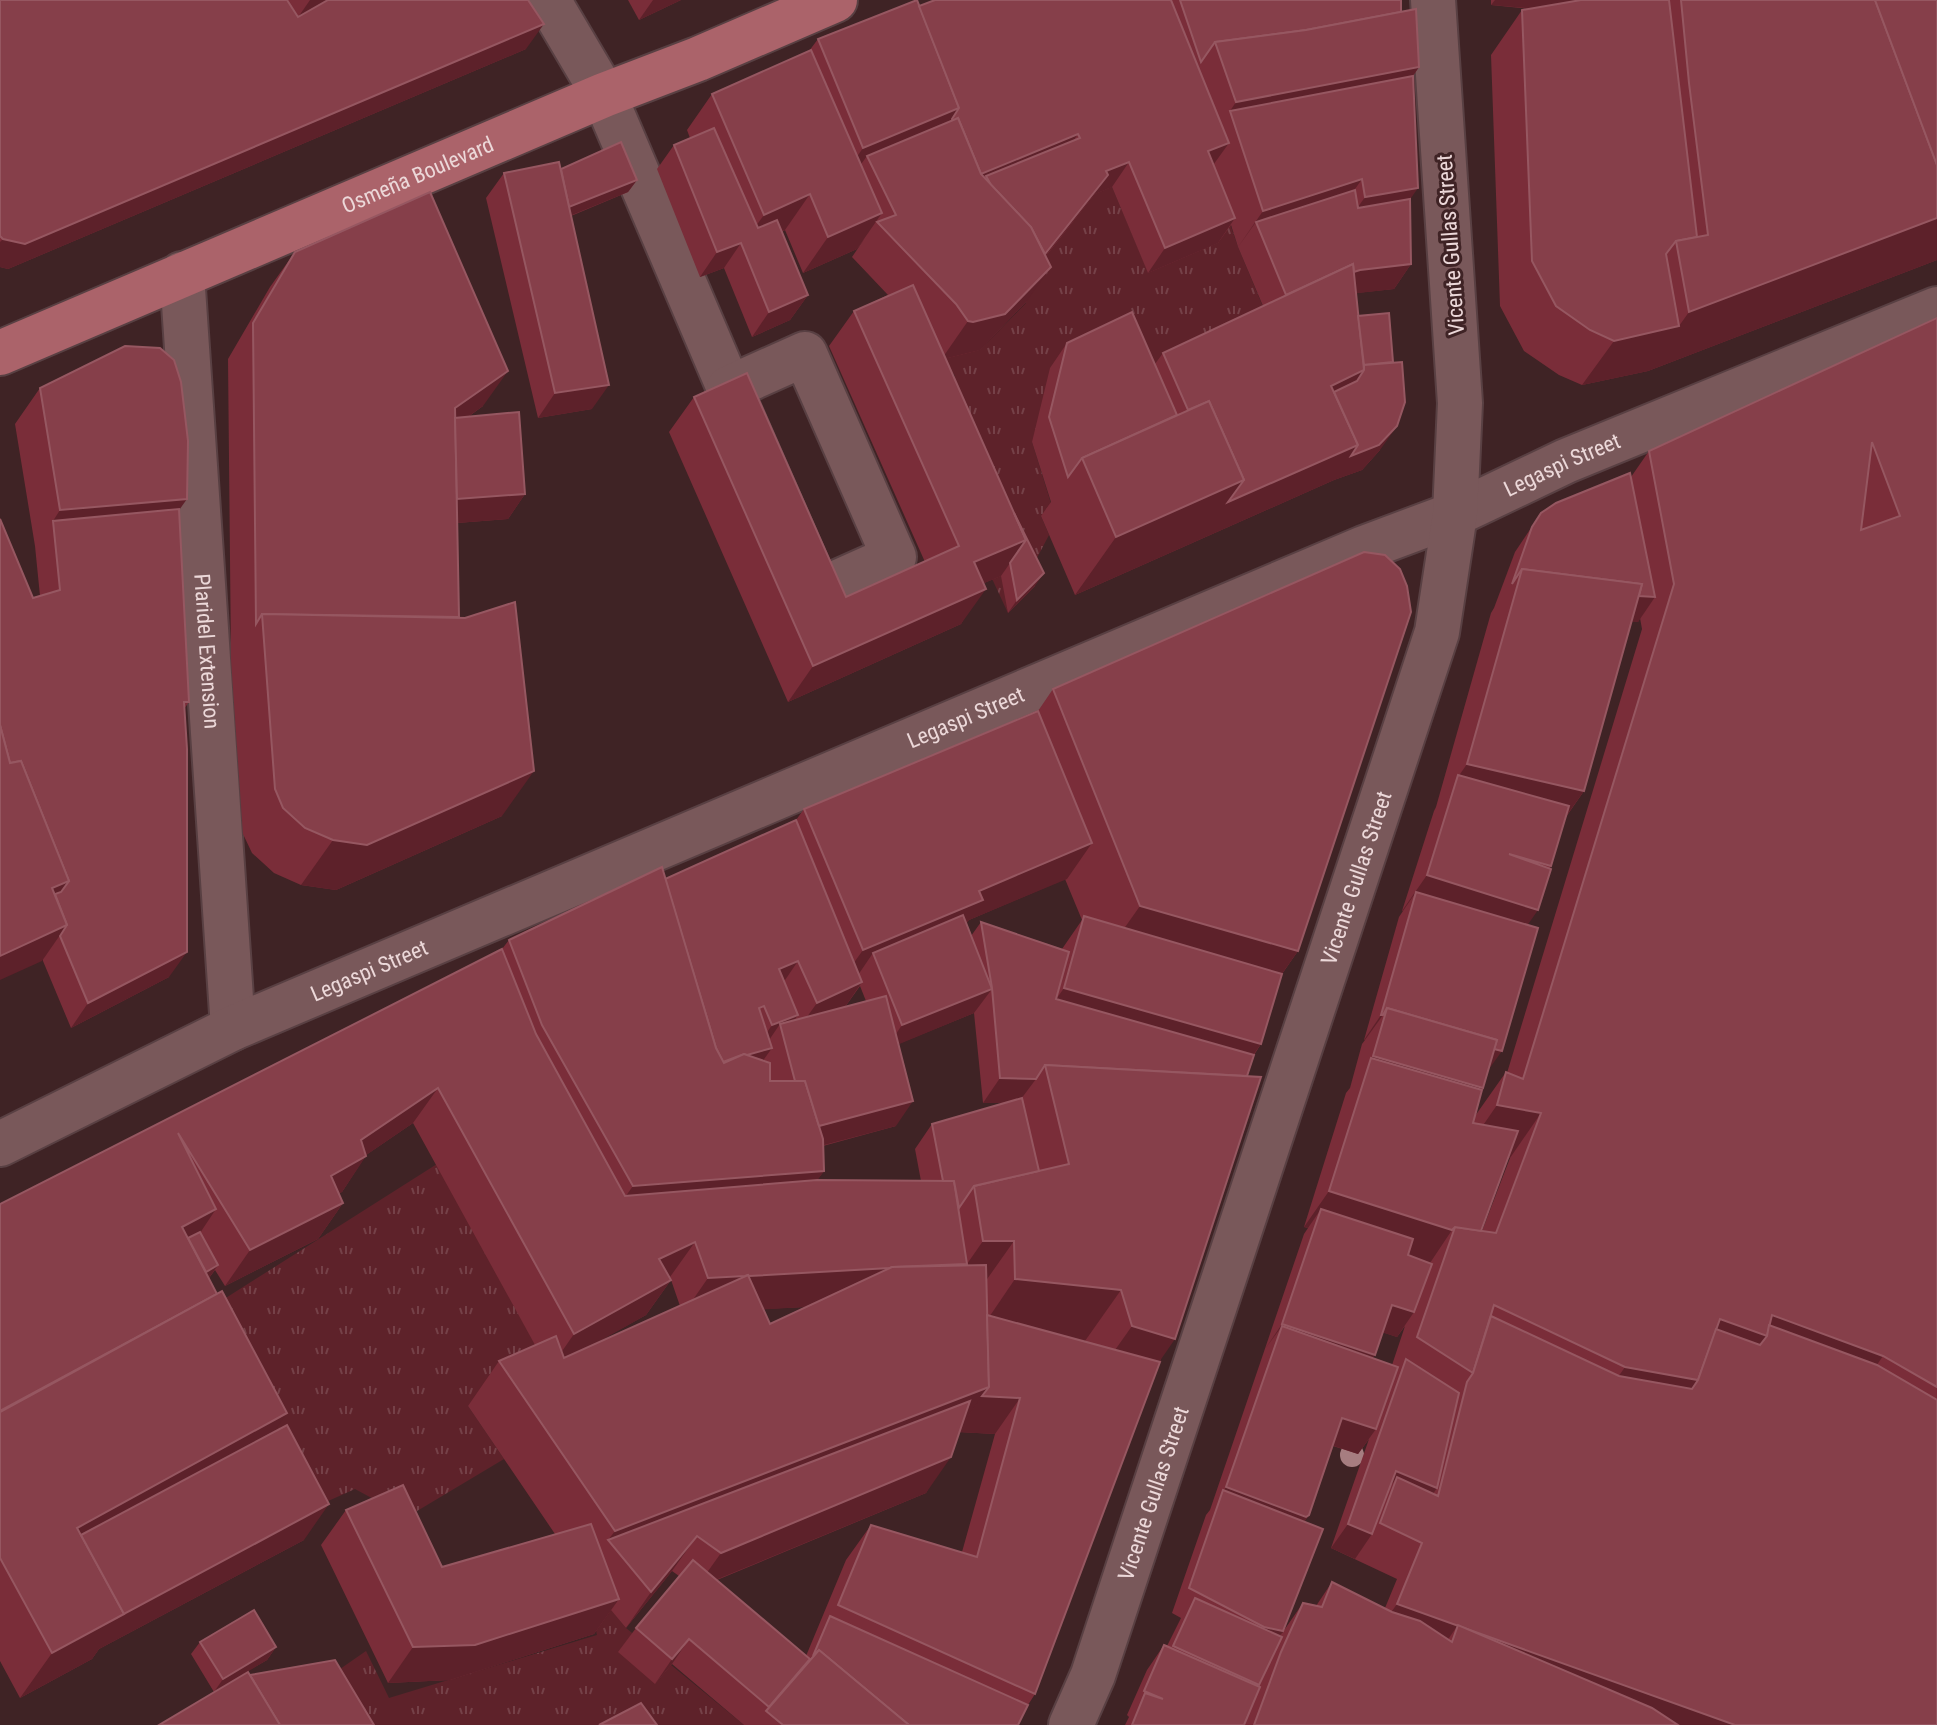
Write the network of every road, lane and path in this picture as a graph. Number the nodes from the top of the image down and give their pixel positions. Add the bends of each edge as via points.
1 (548, 0) edge
2 (835, 0) edge
3 (1433, 0) edge
4 (604, 95) junction
5 (182, 274) junction
6 (1937, 309) edge
7 (0, 353) edge
8 (729, 388) junction
9 (1455, 514) junction
10 (233, 1028) junction
11 (0, 1144) edge
12 (1071, 1725) edge

1 - 4 street
2 - 4 main road, Osmeña Boulevard
3 - 9 street, Vicente Gullas Street via 1460,403
4 - 5 main road, Osmeña Boulevard
4 - 8 street
5 - 7 main road, Osmeña Boulevard
5 - 10 street, Plaridel Extension
6 - 9 street, Legaspi Street via 1566,461
8 - 8 street via 818,591 894,557 805,354
9 - 10 street, Legaspi Street
9 - 12 street, Vicente Gullas Street via 1437,632 1093,1675
10 - 11 street, Legaspi Street

